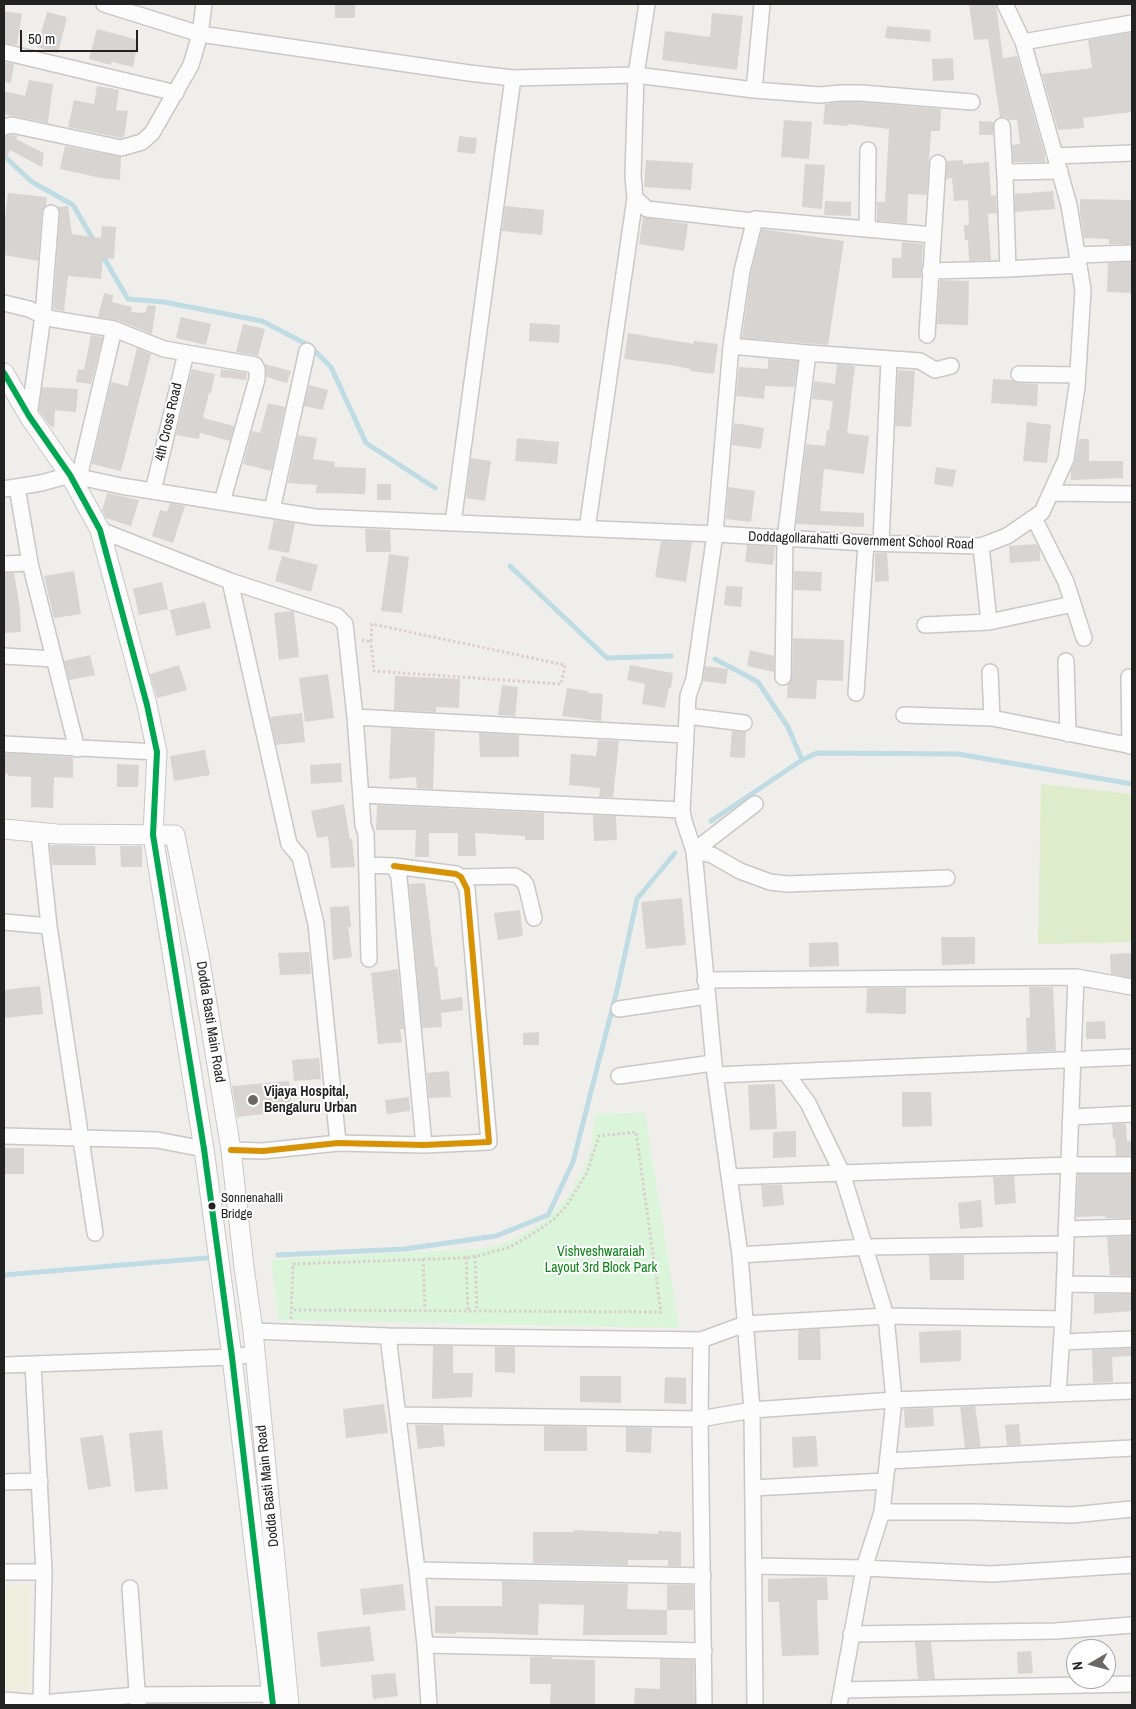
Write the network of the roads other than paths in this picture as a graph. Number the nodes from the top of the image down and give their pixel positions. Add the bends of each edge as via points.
1 (204, 4) edge
2 (647, 4) edge
3 (762, 4) edge
4 (1005, 4) edge
5 (111, 5) edge
6 (1132, 23) edge
7 (200, 34) junction
8 (1023, 42) junction
9 (4, 52) edge
10 (636, 75) junction
11 (514, 78) junction
12 (754, 90) junction
13 (176, 93) junction
14 (972, 102) dead end
15 (1002, 126) dead end
16 (4, 127) edge
17 (868, 150) dead end
18 (1132, 153) edge
19 (1056, 156) junction
20 (938, 163) dead end
21 (1060, 171) junction
22 (1005, 179) junction
23 (635, 198) junction
24 (51, 213) dead end
25 (755, 219) junction
26 (867, 229) junction
27 (933, 235) junction
28 (1132, 253) edge
29 (1078, 260) junction
30 (1008, 269) junction
31 (930, 271) junction
32 (4, 303) edge
33 (43, 316) junction
34 (114, 329) junction
35 (928, 335) dead end
36 (731, 346) junction
37 (307, 351) dead end
38 (186, 353) junction
39 (808, 353) junction
40 (889, 359) junction
41 (951, 366) dead end
42 (4, 373) edge
43 (1019, 374) dead end
44 (1077, 376) junction
45 (29, 416) junction
46 (74, 476) junction
47 (10, 488) edge
48 (153, 491) junction
49 (1051, 493) junction
50 (1132, 494) edge
51 (222, 502) junction
52 (272, 510) junction
53 (1034, 518) junction
54 (453, 523) junction
55 (587, 529) junction
56 (100, 530) junction
57 (716, 534) junction
58 (785, 539) junction
59 (874, 543) junction
60 (981, 546) junction
61 (30, 563) junction
62 (4, 564) edge
63 (230, 581) junction
64 (1073, 604) junction
65 (989, 622) junction
66 (925, 625) dead end
67 (1084, 638) dead end
68 (4, 656) edge
69 (54, 660) junction
70 (1066, 661) dead end
71 (990, 672) dead end
72 (784, 677) dead end
73 (1129, 677) dead end
74 (856, 693) dead end
75 (904, 715) dead end
76 (687, 716) junction
77 (355, 717) junction
78 (992, 718) junction
79 (744, 723) dead end
80 (1068, 734) junction
81 (686, 735) junction
82 (4, 744) edge
83 (1131, 746) edge
84 (77, 749) junction
85 (157, 752) junction
86 (154, 790) junction
87 (361, 795) junction
88 (755, 804) dead end
89 (682, 810) junction
90 (4, 829) edge
91 (39, 832) junction
92 (153, 835) junction
93 (175, 835) junction
94 (694, 851) junction
95 (367, 865) junction
96 (394, 866) junction
97 (461, 877) junction
98 (947, 878) dead end
99 (534, 918) dead end
100 (4, 922) edge
101 (49, 926) junction
102 (368, 959) dead end
103 (1076, 977) junction
104 (706, 980) junction
105 (1132, 987) edge
106 (707, 996) junction
107 (619, 1009) dead end
108 (1132, 1057) edge
109 (1073, 1060) junction
110 (714, 1069) junction
111 (786, 1074) junction
112 (619, 1076) dead end
113 (1132, 1114) edge
114 (1071, 1117) junction
115 (4, 1136) edge
116 (81, 1138) junction
117 (338, 1143) junction
118 (424, 1146) junction
119 (204, 1149) junction
120 (231, 1150) junction
121 (1069, 1165) junction
122 (1132, 1165) edge
123 (842, 1173) junction
124 (729, 1177) junction
125 (1132, 1227) edge
126 (95, 1232) dead end
127 (1066, 1236) junction
128 (866, 1247) junction
129 (740, 1255) junction
130 (1064, 1284) junction
131 (1132, 1285) edge
132 (886, 1316) junction
133 (1063, 1319) junction
134 (745, 1324) junction
135 (253, 1331) junction
136 (388, 1336) junction
137 (1132, 1339) edge
138 (701, 1340) junction
139 (1062, 1342) junction
140 (255, 1354) junction
141 (232, 1357) junction
142 (33, 1364) junction
143 (4, 1365) edge
144 (1132, 1391) edge
145 (1058, 1394) junction
146 (894, 1400) junction
147 (752, 1410) junction
148 (398, 1415) junction
149 (700, 1419) junction
150 (1132, 1448) edge
151 (888, 1461) junction
152 (40, 1481) junction
153 (4, 1482) edge
154 (886, 1482) junction
155 (753, 1488) junction
156 (1132, 1509) edge
157 (882, 1512) junction
158 (754, 1566) junction
159 (1132, 1566) edge
160 (864, 1568) junction
161 (417, 1570) junction
162 (4, 1572) edge
163 (44, 1572) junction
164 (703, 1576) junction
165 (130, 1588) dead end
166 (1132, 1625) edge
167 (851, 1634) junction
168 (425, 1645) junction
169 (704, 1651) junction
170 (1132, 1684) edge
171 (842, 1690) junction
172 (4, 1700) edge
173 (138, 1700) edge
174 (280, 1700) edge
175 (40, 1704) edge
176 (429, 1705) edge
177 (704, 1705) edge
178 (756, 1705) edge
179 (839, 1705) edge

1 - 7 street
2 - 10 street
3 - 12 street
4 - 8 street, Doddagollarahatti Government School Road
5 - 7 street
6 - 8 street
7 - 11 street
7 - 13 street via 191,65
8 - 19 street, Doddagollarahatti Government School Road
9 - 13 street
10 - 11 street
10 - 12 street
10 - 23 street
11 - 54 street
12 - 14 street via 820,95 861,93
13 - 16 street via 152,133 132,146 121,148 12,125
15 - 22 street
17 - 26 street
18 - 19 street
19 - 21 street, Doddagollarahatti Government School Road
20 - 27 street
21 - 22 street via 1007,172
21 - 29 street, Doddagollarahatti Government School Road
22 - 30 street
23 - 25 street via 647,209
23 - 55 street
24 - 33 street
25 - 26 street
25 - 36 street via 742,271
26 - 27 street
27 - 31 street
28 - 29 street
29 - 30 street
29 - 44 street, Doddagollarahatti Government School Road via 1082,290
30 - 31 street
31 - 35 street
32 - 33 street
33 - 34 street
33 - 45 street
34 - 38 street
34 - 46 street
36 - 39 street
36 - 57 street
37 - 52 street
38 - 48 street, 4th Cross Road
38 - 51 street via 255,365 257,369
39 - 40 street
39 - 58 street
40 - 41 street via 920,361 935,370
40 - 59 street
42 - 45 street, Dodda Basti Main Road
43 - 44 street
44 - 49 street, Doddagollarahatti Government School Road via 1066,459
45 - 46 street, Dodda Basti Main Road
46 - 47 street
46 - 48 street, Doddagollarahatti Government School Road
46 - 56 street, Dodda Basti Main Road
47 - 61 street
48 - 51 street, Doddagollarahatti Government School Road
49 - 50 street
49 - 53 street, Doddagollarahatti Government School Road via 1042,512
51 - 52 street, Doddagollarahatti Government School Road
52 - 54 street, Doddagollarahatti Government School Road via 315,518
53 - 60 street, Doddagollarahatti Government School Road via 1007,536
53 - 64 street via 1066,582
54 - 55 street, Doddagollarahatti Government School Road
55 - 57 street, Doddagollarahatti Government School Road
56 - 63 street
56 - 85 street, Dodda Basti Main Road
57 - 58 street, Doddagollarahatti Government School Road
57 - 76 street
58 - 59 street, Doddagollarahatti Government School Road
58 - 72 street
59 - 60 street, Doddagollarahatti Government School Road
59 - 74 street
60 - 65 street
61 - 62 street
61 - 69 street
63 - 77 street via 337,616 345,624
63 - 117 street via 290,844 300,857 316,924
64 - 65 street
64 - 67 street
65 - 66 street
68 - 69 street
69 - 84 street
70 - 80 street
71 - 78 street
73 - 83 street
75 - 78 street
76 - 79 street
76 - 81 street
77 - 81 street
77 - 87 street
78 - 80 street
80 - 83 street
81 - 89 street
82 - 84 street
84 - 85 street
85 - 86 street, Dodda Basti Main Road
86 - 92 street, Dodda Basti Main Road
86 - 93 street, Dodda Basti Main Road
87 - 89 street
87 - 95 street
88 - 94 street
89 - 94 street
90 - 91 street
91 - 92 street
91 - 101 street
92 - 93 street
92 - 119 street, Dodda Basti Main Road
93 - 120 street, Dodda Basti Main Road via 199,955
94 - 98 street via 712,855 740,871 788,884
94 - 104 street
95 - 96 street
95 - 102 street
96 - 97 street
96 - 118 street via 399,877
97 - 99 street via 515,876 526,885
97 - 118 street via 467,889 489,1142
100 - 101 street
101 - 116 street
103 - 104 street
103 - 105 street
103 - 109 street
104 - 106 street
106 - 107 street
106 - 110 street
108 - 109 street
109 - 111 street
109 - 114 street
110 - 111 street
110 - 112 street
110 - 124 street
111 - 123 street via 808,1103
113 - 114 street
114 - 121 street
115 - 116 street
116 - 119 street via 157,1140
116 - 126 street
117 - 118 street
117 - 120 street via 263,1151
119 - 141 street, Dodda Basti Main Road
120 - 135 street, Dodda Basti Main Road
121 - 122 street
121 - 123 street
121 - 127 street
123 - 124 street
123 - 128 street
124 - 129 street
125 - 127 street
127 - 128 street
127 - 130 street
128 - 129 street
128 - 132 street
129 - 134 street
130 - 131 street
130 - 133 street
132 - 133 street
132 - 134 street
132 - 146 street
133 - 139 street
134 - 138 street
134 - 147 street
135 - 136 street
135 - 140 street, Dodda Basti Main Road
136 - 138 street
136 - 148 street
137 - 139 street
138 - 149 street
139 - 145 street
140 - 141 street
140 - 174 street, Dodda Basti Main Road
141 - 142 street
141 - 174 street, Dodda Basti Main Road
142 - 143 street
142 - 152 street
144 - 145 street
145 - 146 street
146 - 147 street
146 - 151 street
147 - 149 street
147 - 155 street
148 - 149 street
148 - 161 street
149 - 164 street
150 - 151 street
151 - 154 street
152 - 153 street
152 - 163 street
154 - 155 street
154 - 157 street
155 - 158 street
156 - 157 street via 1072,1515
157 - 160 street
158 - 160 street
158 - 178 street
159 - 160 street via 992,1574
160 - 167 street
161 - 164 street
161 - 168 street
162 - 163 street
163 - 175 street
164 - 169 street
165 - 173 street
166 - 167 street via 1056,1630
167 - 171 street
168 - 169 street
168 - 176 street
169 - 177 street
170 - 171 street
171 - 179 street
172 - 175 street
173 - 174 street
173 - 175 street

